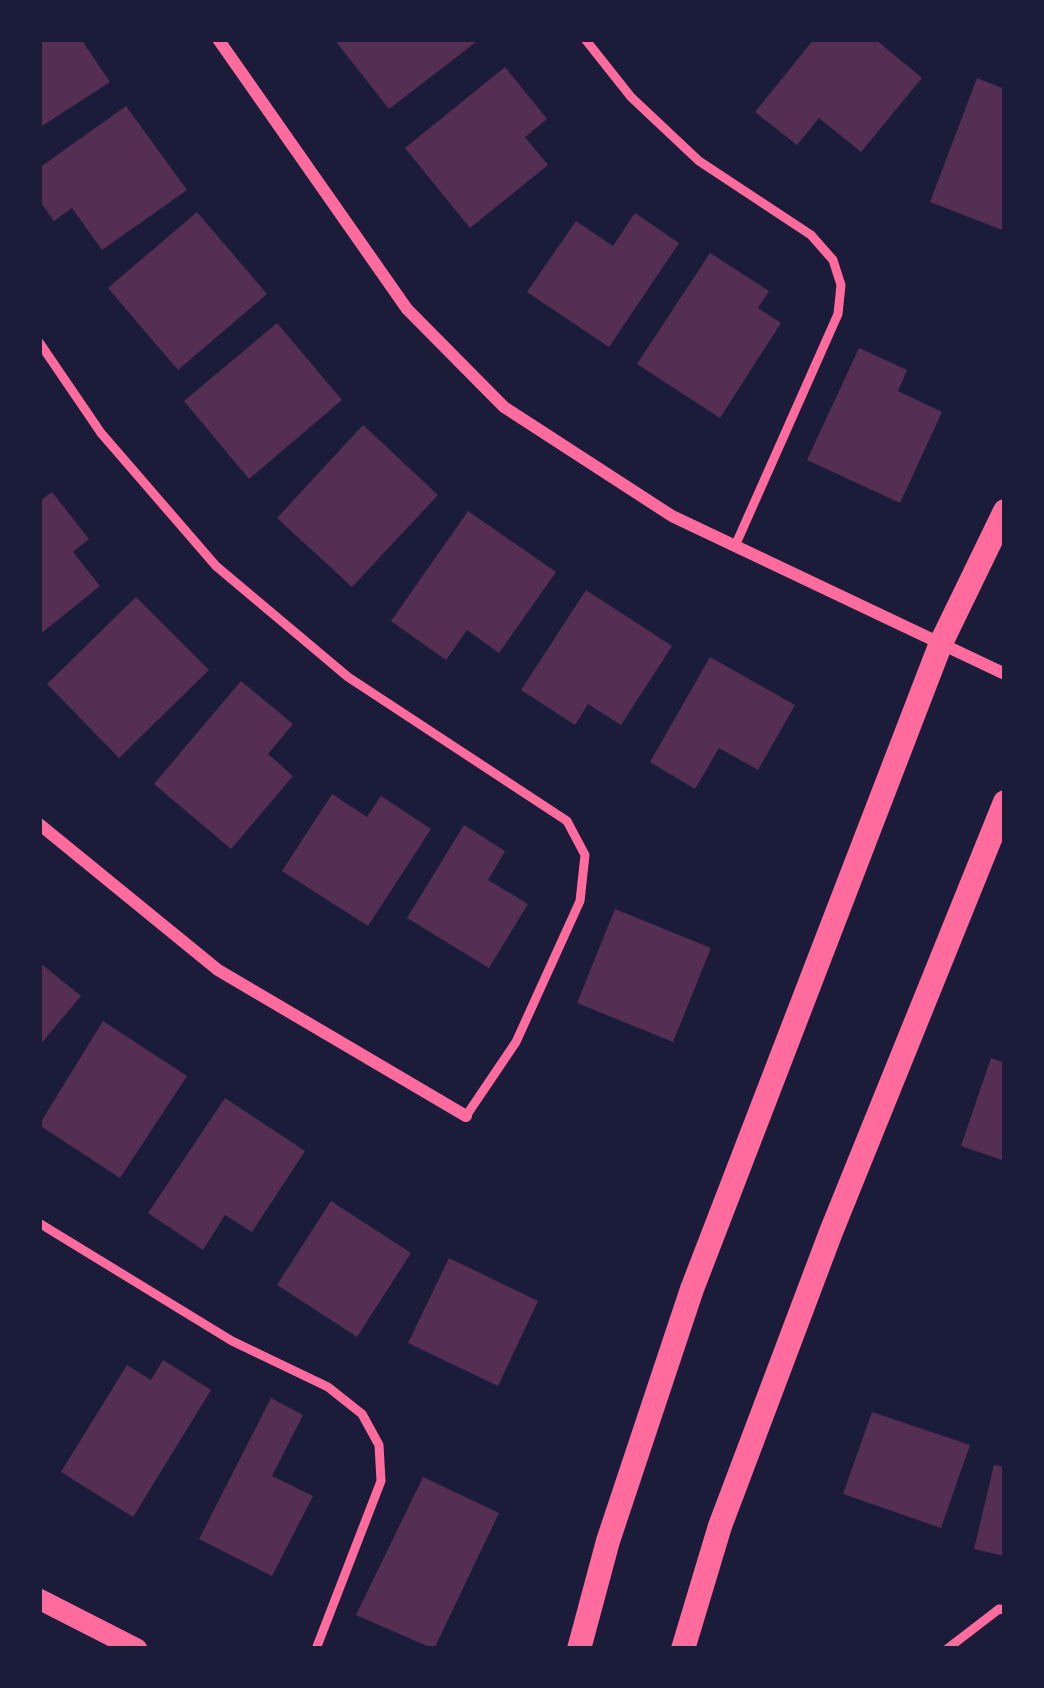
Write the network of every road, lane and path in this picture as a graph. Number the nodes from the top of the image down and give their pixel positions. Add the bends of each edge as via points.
1 (218, 39) edge
2 (585, 39) edge
3 (39, 342) edge
4 (1005, 511) edge
5 (735, 546) junction
6 (941, 643) junction
7 (1005, 674) edge
8 (1005, 802) edge
9 (39, 824) edge
10 (466, 1116) joint
11 (39, 1222) edge
12 (39, 1599) edge
13 (1005, 1610) edge
14 (137, 1649) edge
15 (316, 1649) edge
16 (579, 1649) edge
17 (683, 1649) edge
18 (947, 1649) edge

1 - 5 street via 406,309 505,407 672,516
2 - 5 lane via 699,161 811,235 833,260 841,285 838,314
3 - 10 lane via 100,433 216,566 348,676 567,820 585,855 580,902 516,1042
4 - 6 main road
5 - 6 street
6 - 7 street
6 - 16 main road via 692,1289
8 - 17 main road via 831,1232 720,1526
9 - 10 street via 218,970
11 - 15 lane via 362,1414 379,1445 381,1481
12 - 14 street
13 - 18 lane

